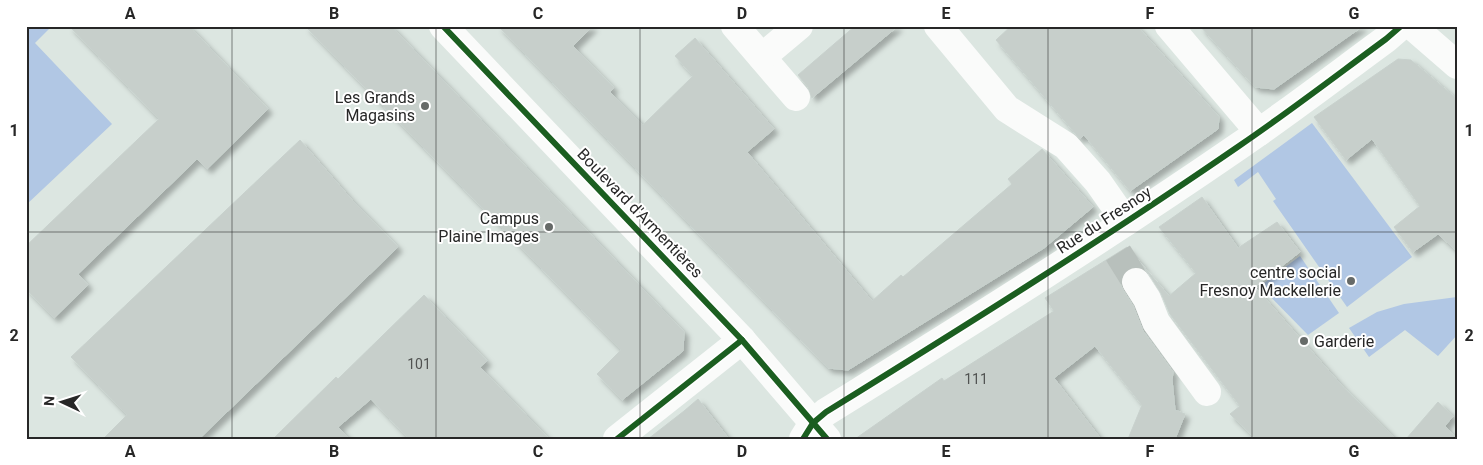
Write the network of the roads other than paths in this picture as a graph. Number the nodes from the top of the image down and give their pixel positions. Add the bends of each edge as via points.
1 (443, 26) edge
2 (735, 26) edge
3 (799, 26) edge
4 (938, 26) edge
5 (1168, 26) edge
6 (1401, 26) edge
7 (1412, 26) edge
8 (762, 58) junction
9 (1457, 65) edge
10 (796, 97) dead end
11 (1259, 132) junction
12 (1117, 237) junction
13 (1136, 282) tunnel mouth
14 (742, 340) junction
15 (1207, 392) dead end
16 (814, 434) edge
17 (617, 439) edge

1 - 14 street, Boulevard d'Armentières
2 - 8 street
3 - 8 street
4 - 12 street via 1007,109 1066,146 1098,182
5 - 11 street
6 - 11 street, Rue du Fresnoy
7 - 9 street
8 - 10 street
11 - 12 street, Rue du Fresnoy
12 - 16 street, Rue du Fresnoy via 826,412
13 - 15 street via 1156,322
14 - 16 street, Boulevard d'Armentières
14 - 17 street

